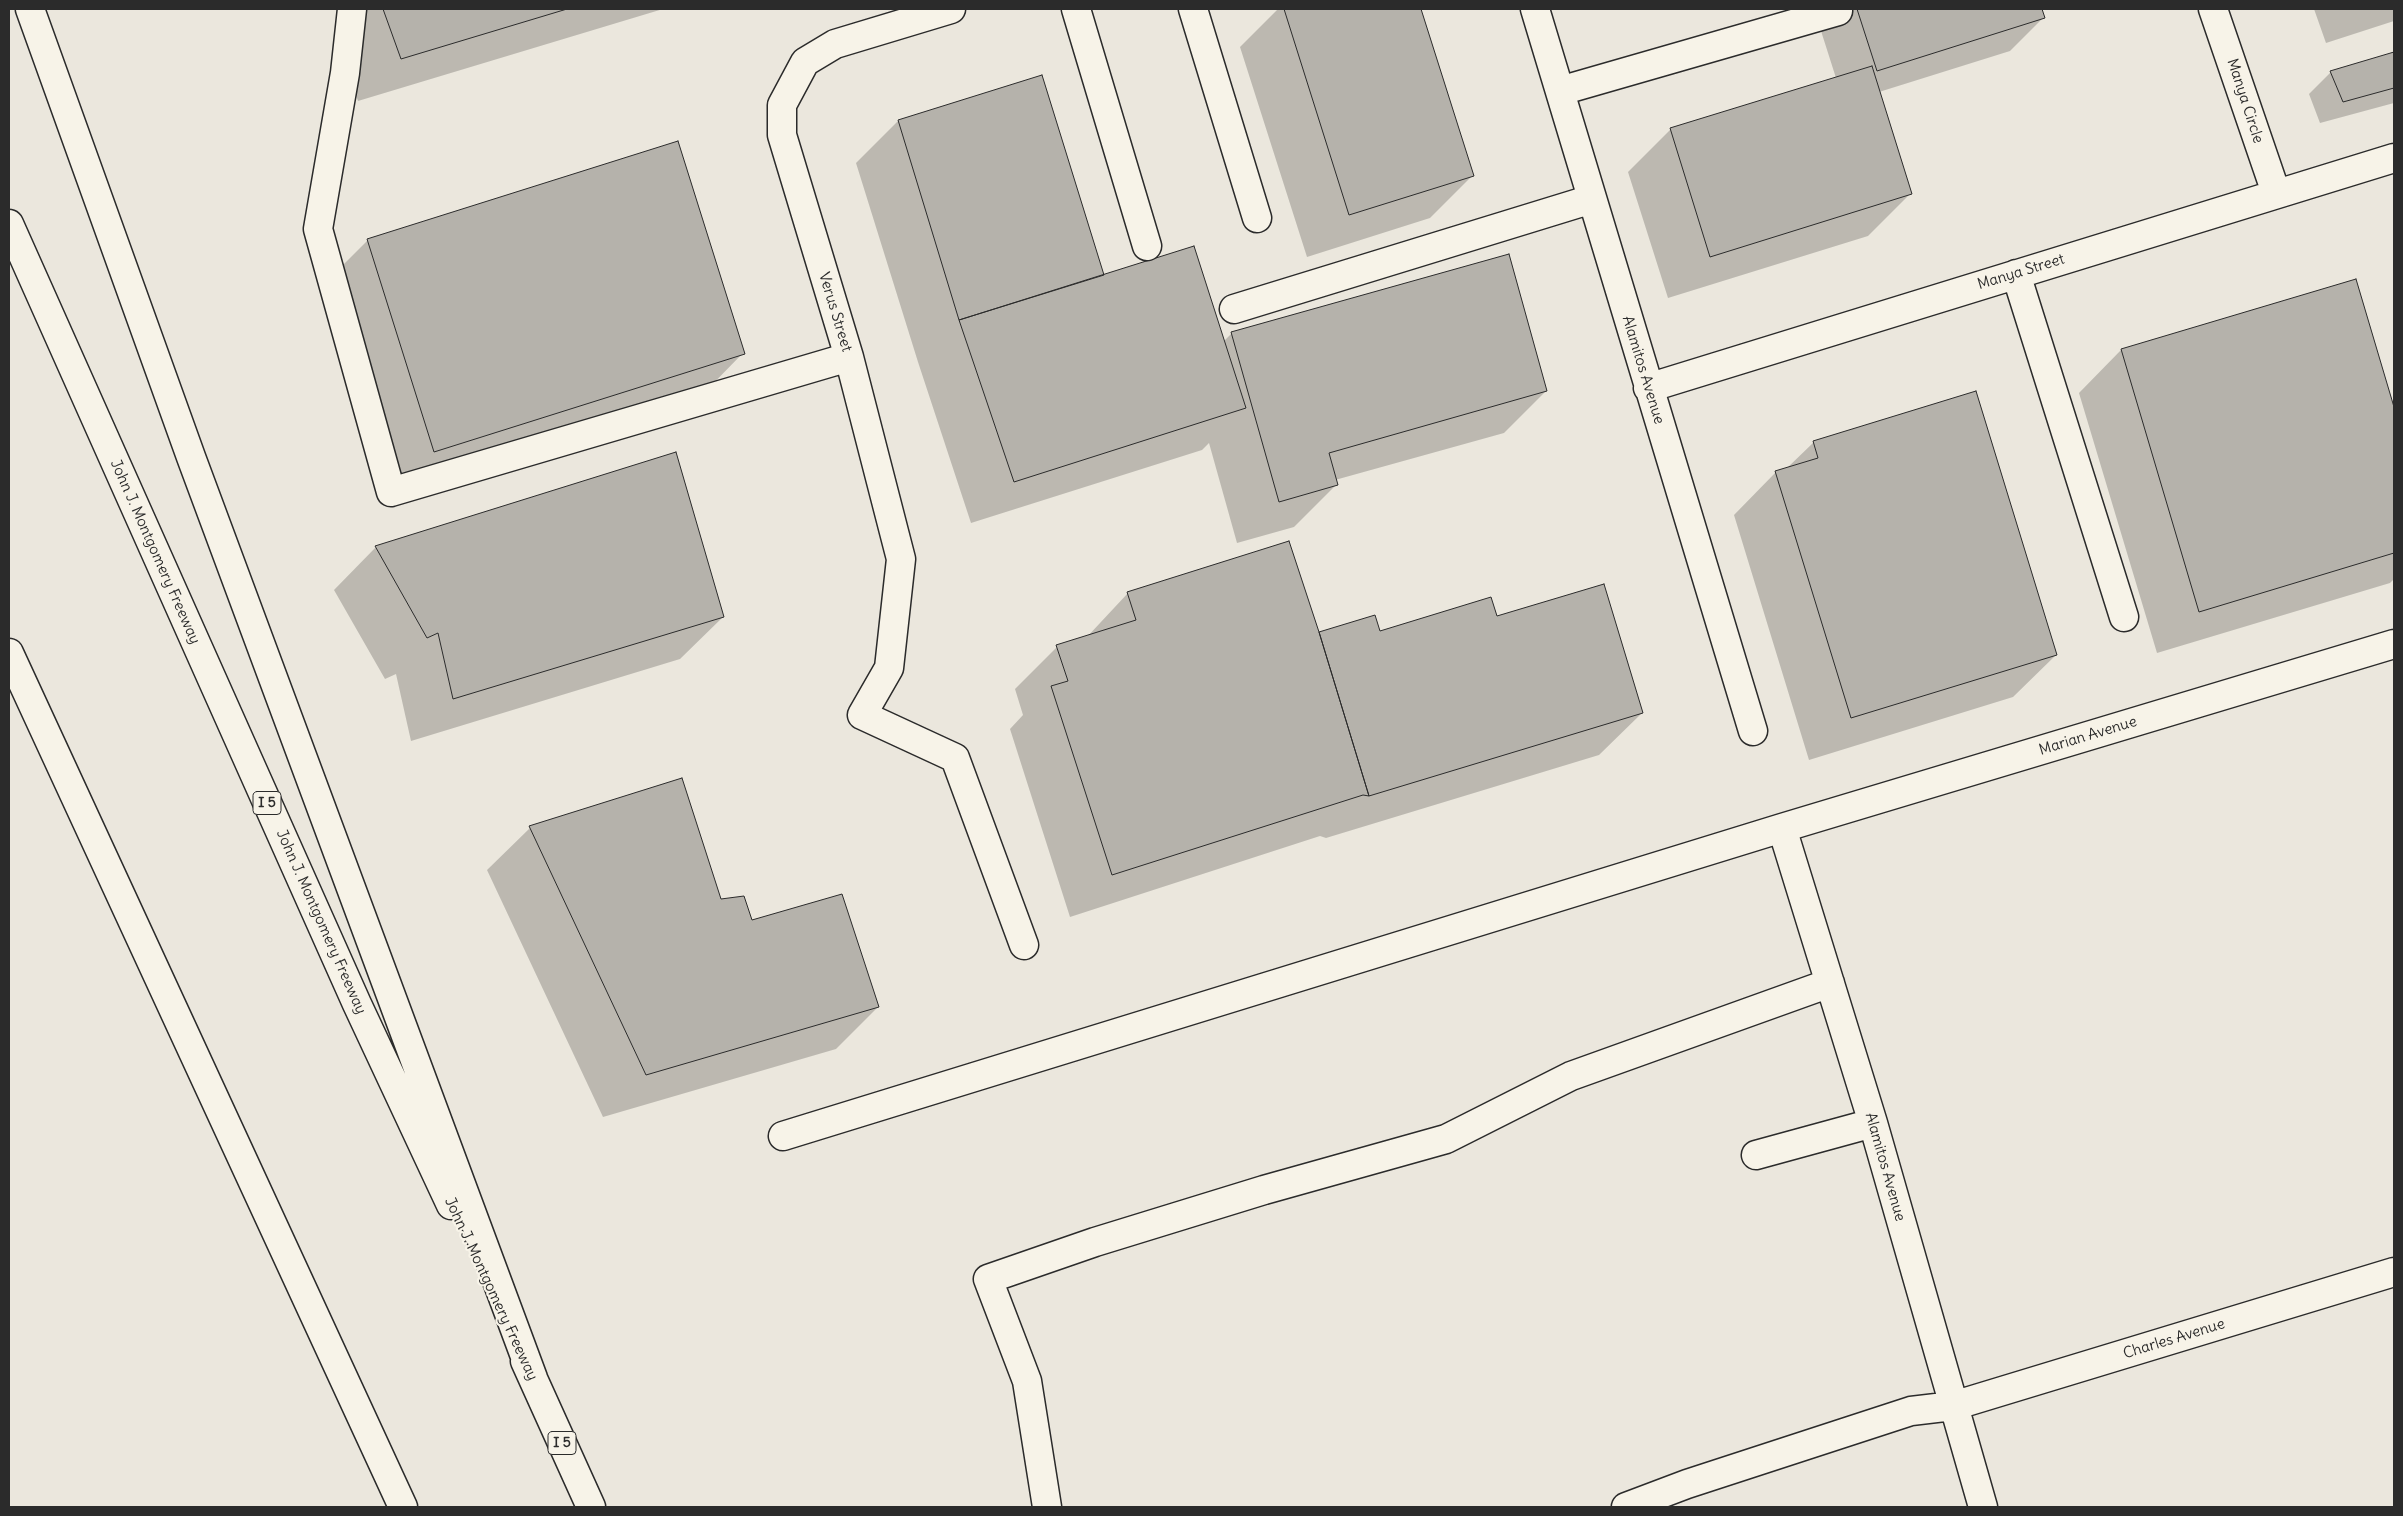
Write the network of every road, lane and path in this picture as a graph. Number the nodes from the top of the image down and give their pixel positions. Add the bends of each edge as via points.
1 (30, 9) edge
2 (352, 9) edge
3 (951, 9) edge
4 (1076, 9) edge
5 (1193, 9) edge
6 (1535, 9) edge
7 (2213, 9) edge
8 (1838, 11) dead end
9 (1560, 91) junction
10 (2394, 158) edge
11 (2276, 193) junction
12 (1592, 199) junction
13 (1257, 218) dead end
14 (9, 224) edge
15 (1147, 246) dead end
16 (2016, 274) junction
17 (1234, 309) dead end
18 (850, 357) junction
19 (1648, 388) junction
20 (2124, 617) dead end
21 (2394, 644) edge
22 (9, 653) edge
23 (1753, 731) dead end
24 (1782, 828) junction
25 (1024, 945) dead end
26 (1830, 983) junction
27 (1873, 1124) junction
28 (782, 1136) dead end
29 (1756, 1155) dead end
30 (2394, 1272) edge
31 (533, 1378) junction
32 (1953, 1406) junction
33 (403, 1507) edge
34 (591, 1507) edge
35 (1047, 1507) edge
36 (1626, 1507) edge
37 (1983, 1507) edge

1 - 31 main road via 191,457
2 - 18 main road via 345,73 318,230 391,492
3 - 18 main road, Verus Street via 835,44 804,62 782,105 782,135 790,166
4 - 15 main road
5 - 13 main road
6 - 9 main road, Alamitos Avenue
7 - 11 main road, Manya Circle
8 - 9 main road
9 - 12 main road, Alamitos Avenue
10 - 11 main road, Manya Street
11 - 16 main road, Manya Street
12 - 17 main road
12 - 19 main road, Alamitos Avenue
14 - 31 main road, John J. Montgomery Freeway / I 5 via 357,1004
16 - 19 main road, Manya Street
16 - 20 main road
18 - 25 main road, Verus Street via 900,559 888,668 862,715 955,758
19 - 23 main road, Alamitos Avenue
21 - 24 main road, Marian Avenue
22 - 33 main road
24 - 26 main road, Alamitos Avenue
24 - 28 main road, Marian Avenue
26 - 27 main road, Alamitos Avenue
26 - 35 main road via 1571,1076 1446,1139 1264,1190 988,1279 1027,1381
27 - 29 main road
27 - 32 main road, Alamitos Avenue
30 - 32 main road, Charles Avenue
31 - 34 main road, John J. Montgomery Freeway / I 5
32 - 36 main road, Charles Avenue via 1911,1412 1687,1484
32 - 37 main road, Alamitos Avenue

